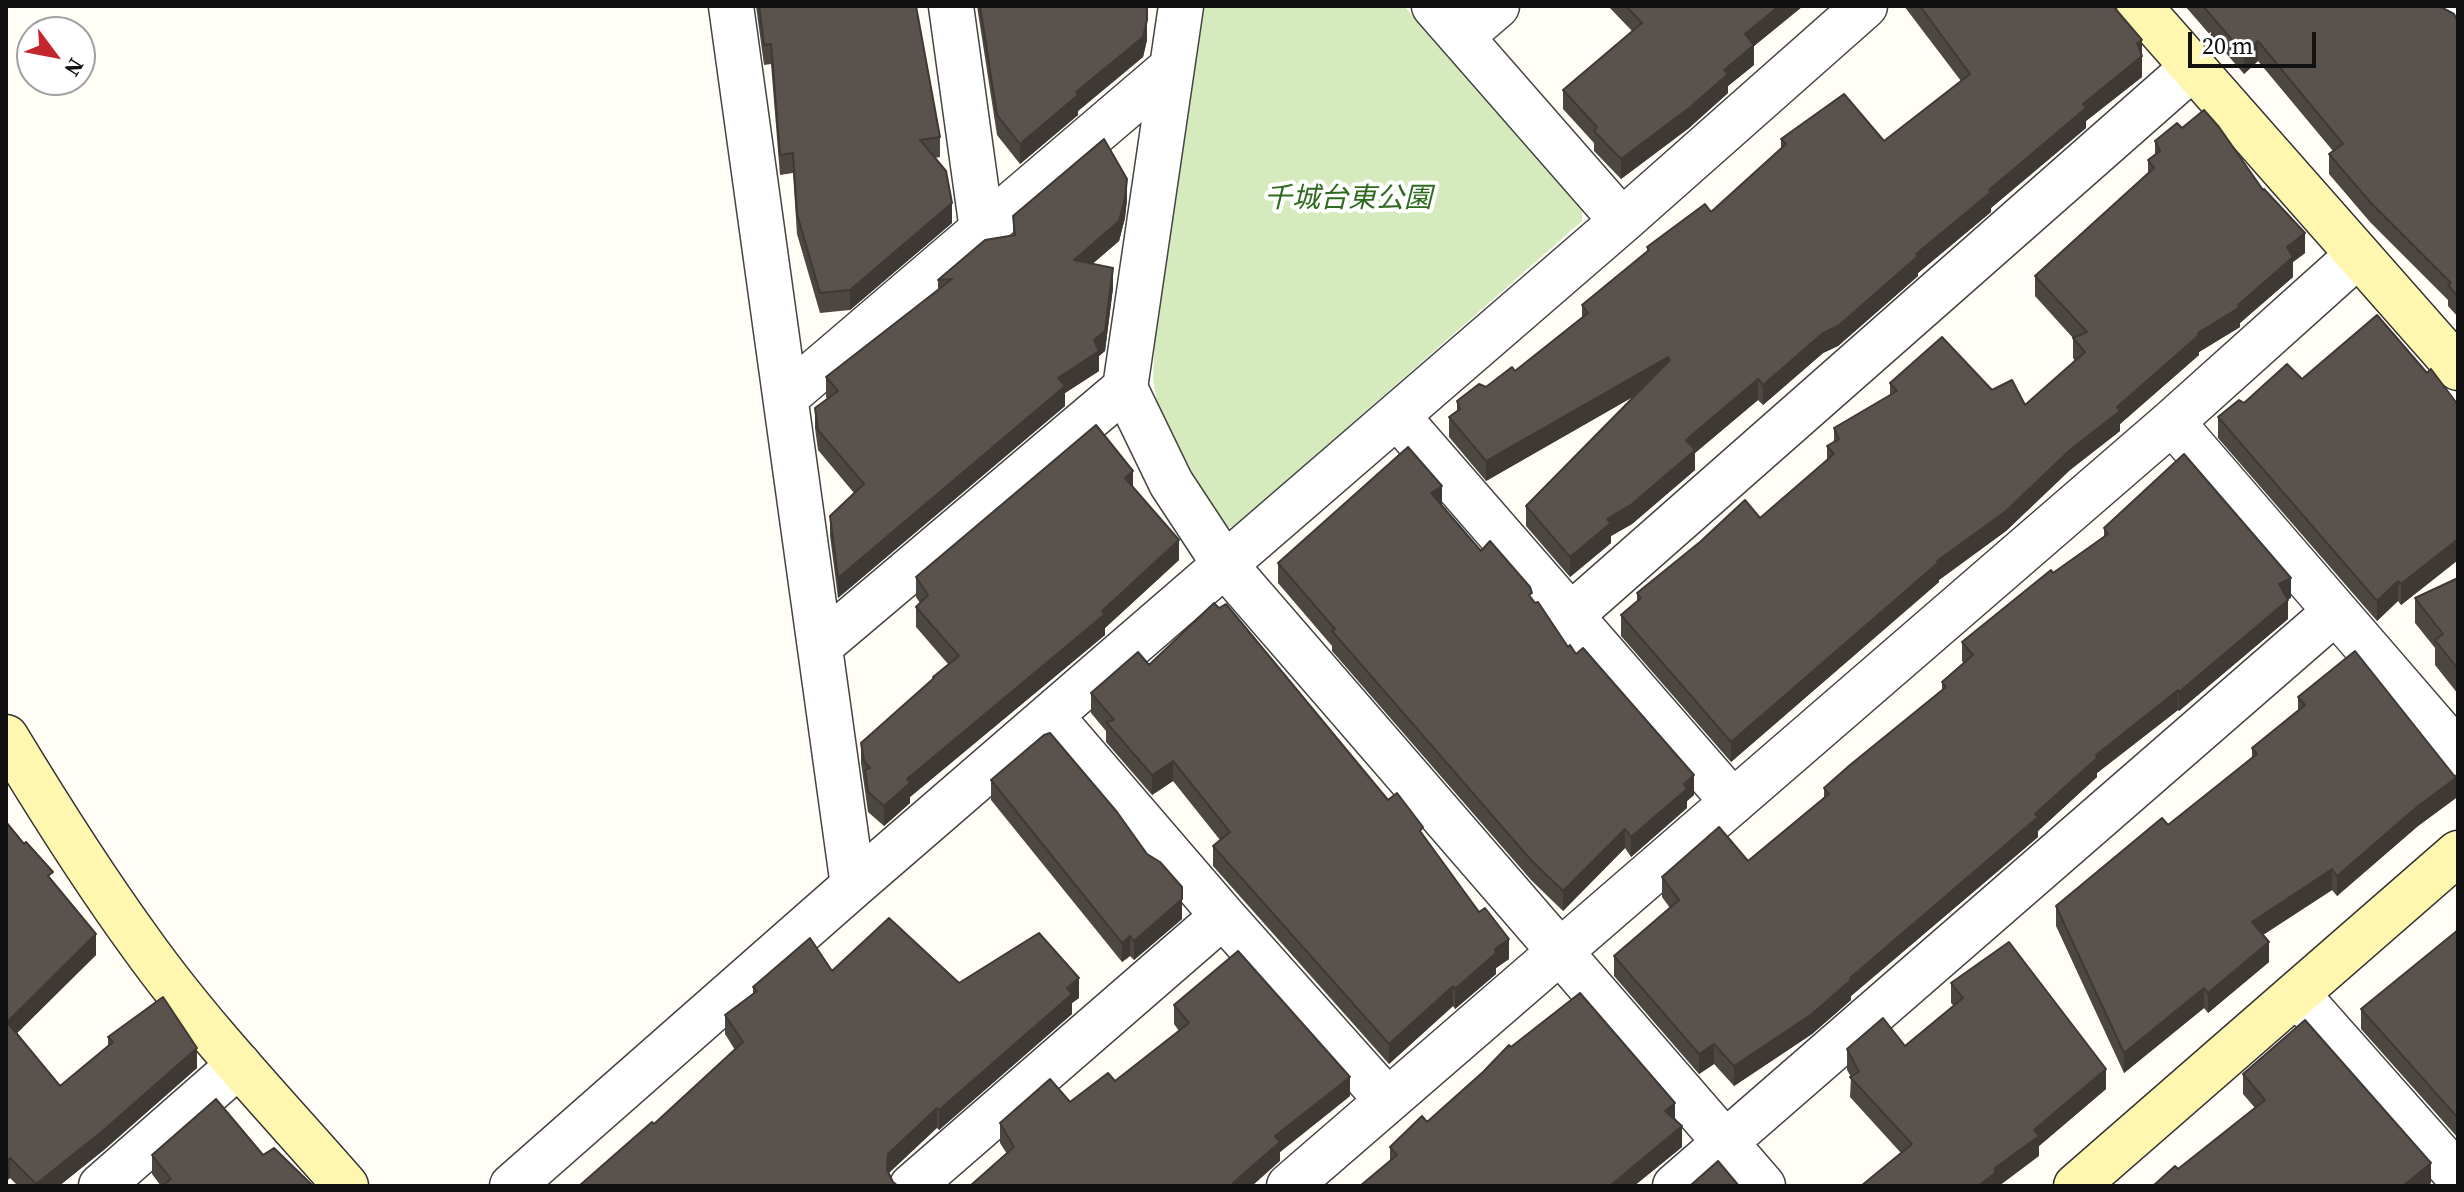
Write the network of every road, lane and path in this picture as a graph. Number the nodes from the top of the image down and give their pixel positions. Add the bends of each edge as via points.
1 (731, 6) edge
2 (951, 6) edge
3 (1181, 6) edge
4 (1497, 6) edge
5 (1865, 6) edge
6 (2139, 6) edge
7 (1448, 22) edge
8 (2192, 68) junction
9 (1170, 69) junction
10 (1622, 221) junction
11 (982, 230) junction
12 (2358, 255) junction
13 (2458, 368) edge
14 (1125, 388) junction
15 (786, 397) junction
16 (1397, 416) junction
17 (2172, 422) junction
18 (1225, 565) junction
19 (2335, 612) junction
20 (1570, 616) junction
21 (821, 645) junction
22 (1051, 716) junction
23 (6, 737) edge
24 (2458, 753) edge
25 (6, 793) edge
26 (1732, 801) junction
27 (2458, 853) edge
28 (853, 886) junction
29 (1223, 916) junction
30 (143, 947) junction
31 (1560, 952) junction
32 (2297, 994) junction
33 (239, 1065) junction
34 (1387, 1100) junction
35 (1725, 1143) junction
36 (2458, 1176) edge
37 (101, 1186) edge
38 (346, 1186) edge
39 (512, 1186) edge
40 (912, 1186) edge
41 (1289, 1186) edge
42 (1675, 1186) edge
43 (1763, 1186) edge
44 (2076, 1186) edge

1 - 15 street
2 - 11 street
3 - 9 street
4 - 7 street
5 - 10 street
6 - 8 street
7 - 10 street
8 - 12 street
8 - 20 street
9 - 11 street
9 - 14 street
10 - 16 street
11 - 15 street
12 - 13 street
12 - 17 street
14 - 18 street via 1171,483
14 - 21 street
15 - 21 street
16 - 18 street
16 - 20 street
17 - 19 street
17 - 26 street
18 - 22 street
18 - 31 street
19 - 24 street
19 - 35 street
20 - 26 street
21 - 28 street
22 - 28 street
22 - 29 street
23 - 30 street via 62,831
25 - 30 street via 42,843
26 - 31 street
27 - 32 street
28 - 39 street
29 - 34 street
29 - 40 street
30 - 33 street
31 - 34 street
31 - 35 street
32 - 36 street
32 - 44 street
33 - 37 street
33 - 38 street
34 - 41 street
35 - 42 street
35 - 43 street

